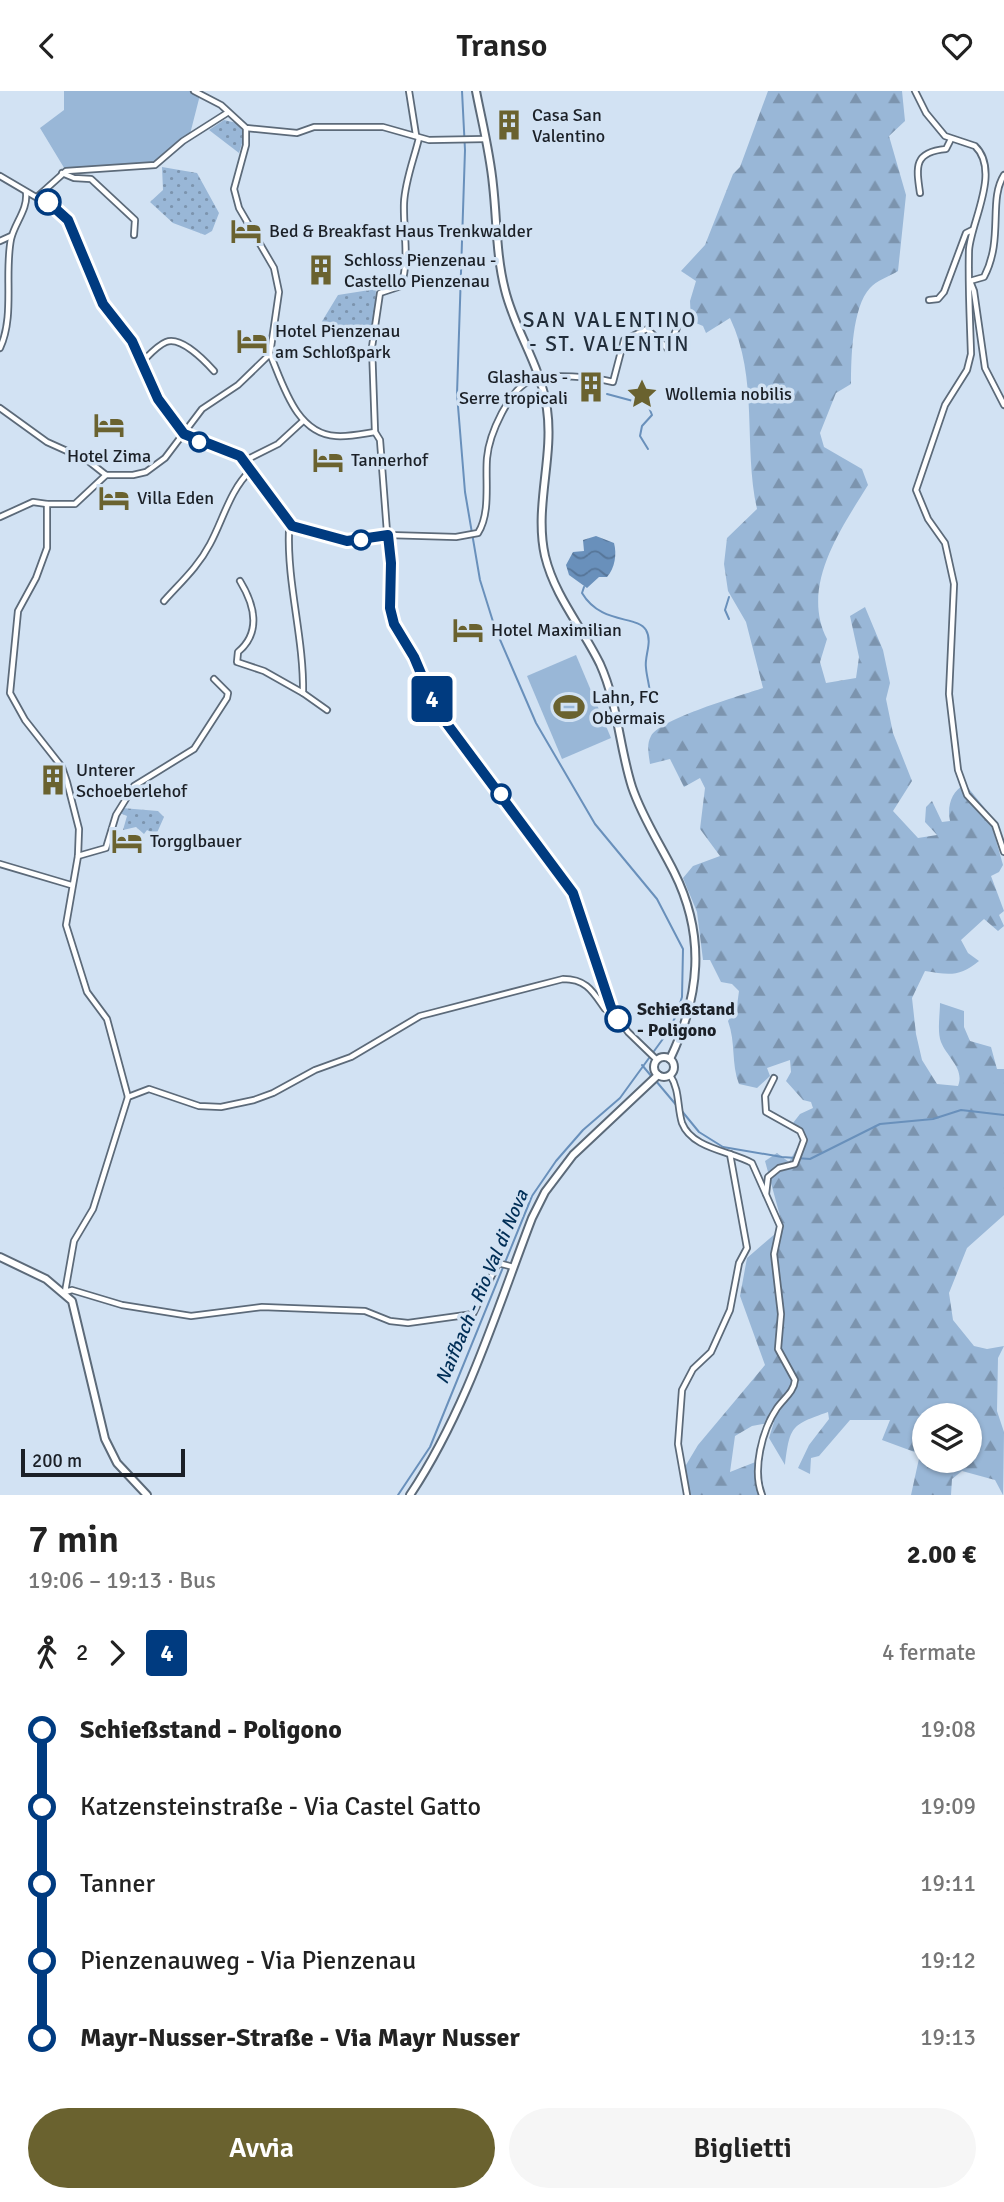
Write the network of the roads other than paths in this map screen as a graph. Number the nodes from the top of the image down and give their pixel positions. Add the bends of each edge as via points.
1 (194, 91) edge
2 (409, 91) edge
3 (476, 91) edge
4 (915, 91) edge
5 (227, 113) junction
6 (246, 128) junction
7 (417, 137) junction
8 (485, 139) junction
9 (951, 139) junction
10 (62, 173) junction
11 (1004, 174) edge
12 (0, 176) edge
13 (26, 192) junction
14 (920, 193) dead end
15 (37, 197) junction
16 (972, 230) junction
17 (134, 235) dead end
18 (11, 236) junction
19 (0, 241) edge
20 (970, 281) junction
21 (929, 300) dead end
22 (677, 328) dead end
23 (0, 348) edge
24 (270, 354) junction
25 (143, 361) junction
26 (214, 371) dead end
27 (540, 378) junction
28 (1004, 405) edge
29 (0, 408) edge
30 (303, 421) junction
31 (375, 432) junction
32 (184, 434) junction
33 (244, 461) junction
34 (250, 471) junction
35 (106, 475) junction
36 (47, 504) junction
37 (0, 517) edge
38 (292, 526) junction
39 (388, 535) junction
40 (240, 580) dead end
41 (164, 601) dead end
42 (214, 679) dead end
43 (303, 693) junction
44 (327, 710) dead end
45 (1004, 852) edge
46 (78, 856) junction
47 (0, 864) edge
48 (71, 885) junction
49 (612, 1010) junction
50 (655, 1058) junction
51 (670, 1059) junction
52 (670, 1075) junction
53 (655, 1078) junction
54 (774, 1078) dead end
55 (128, 1097) junction
56 (730, 1154) junction
57 (766, 1195) junction
58 (0, 1257) edge
59 (511, 1267) junction
60 (65, 1292) junction
61 (147, 1495) edge
62 (410, 1495) edge
63 (687, 1495) edge
64 (762, 1495) edge

1 - 5 street
2 - 7 street
3 - 8 main road
4 - 9 street via 926,113
5 - 6 street
5 - 10 street via 155,165
6 - 7 street via 296,132 314,127 383,127
6 - 24 street via 234,189 239,208 274,268 279,292
7 - 8 street
7 - 31 street via 405,191 403,279 401,286 384,291 379,298 372,347
8 - 27 main road via 501,275
9 - 14 street via 946,149 922,157 917,169
9 - 16 street via 971,143 983,155 983,200
10 - 15 street
10 - 17 street via 91,179 135,220
11 - 20 street via 998,186 998,248 984,277
12 - 13 street
13 - 15 street
13 - 18 street via 25,207
15 - 25 street via 54,204 68,220 103,304
16 - 20 street
16 - 21 street via 966,233 944,292
18 - 19 street
18 - 23 street
20 - 28 street via 985,368
20 - 45 street via 967,370 945,405 916,490 945,543 954,585 949,694 958,770 967,795 995,825
22 - 27 street via 668,349 647,329 624,340 613,381
24 - 30 street
24 - 32 street via 238,385 202,409
25 - 26 street via 172,342 193,350
25 - 32 street via 158,399
27 - 39 street via 519,387 492,432 481,530 466,536
27 - 51 main road via 547,407 542,538 549,568 565,608 599,663 635,795 685,894 695,932 694,995
29 - 35 street
30 - 31 street via 331,436
30 - 33 street via 278,444
31 - 39 street via 380,440
32 - 33 street
32 - 35 street via 165,459 146,471
33 - 34 street
34 - 38 street
34 - 41 street via 240,480 194,569
35 - 36 street via 75,504
36 - 37 street via 33,502
36 - 46 street via 47,548 18,611 10,693 62,767 79,829
38 - 39 street via 347,541
38 - 43 street via 290,586 299,620
39 - 49 street via 394,624 436,709 573,893
40 - 43 street via 253,604 255,620 237,662
42 - 46 street via 228,693 227,698 194,749 134,786 116,815 106,848
43 - 44 street
46 - 48 street
47 - 48 street
48 - 55 street via 69,938 87,992 107,1019
49 - 50 street
49 - 55 street via 605,1009 579,981 563,979 420,1016 351,1057 254,1100 199,1106 149,1089
50 - 51 main road
50 - 53 main road
51 - 52 main road via 674,1067
52 - 53 main road
52 - 56 street via 690,1134
53 - 59 main road via 559,1172
54 - 57 street via 765,1096 768,1114 803,1135 798,1159 768,1177
55 - 60 street via 93,1209 74,1241
56 - 57 street via 752,1163
56 - 63 street via 747,1248 739,1263 730,1310 711,1352 682,1390 678,1444
57 - 64 street via 780,1232 774,1254 781,1314 778,1349 796,1380 772,1416 763,1445 757,1481
58 - 60 main road
59 - 60 street via 500,1263 472,1314 408,1323 336,1308 262,1307 191,1316
59 - 62 main road via 450,1427
60 - 61 main road via 77,1314 110,1451

